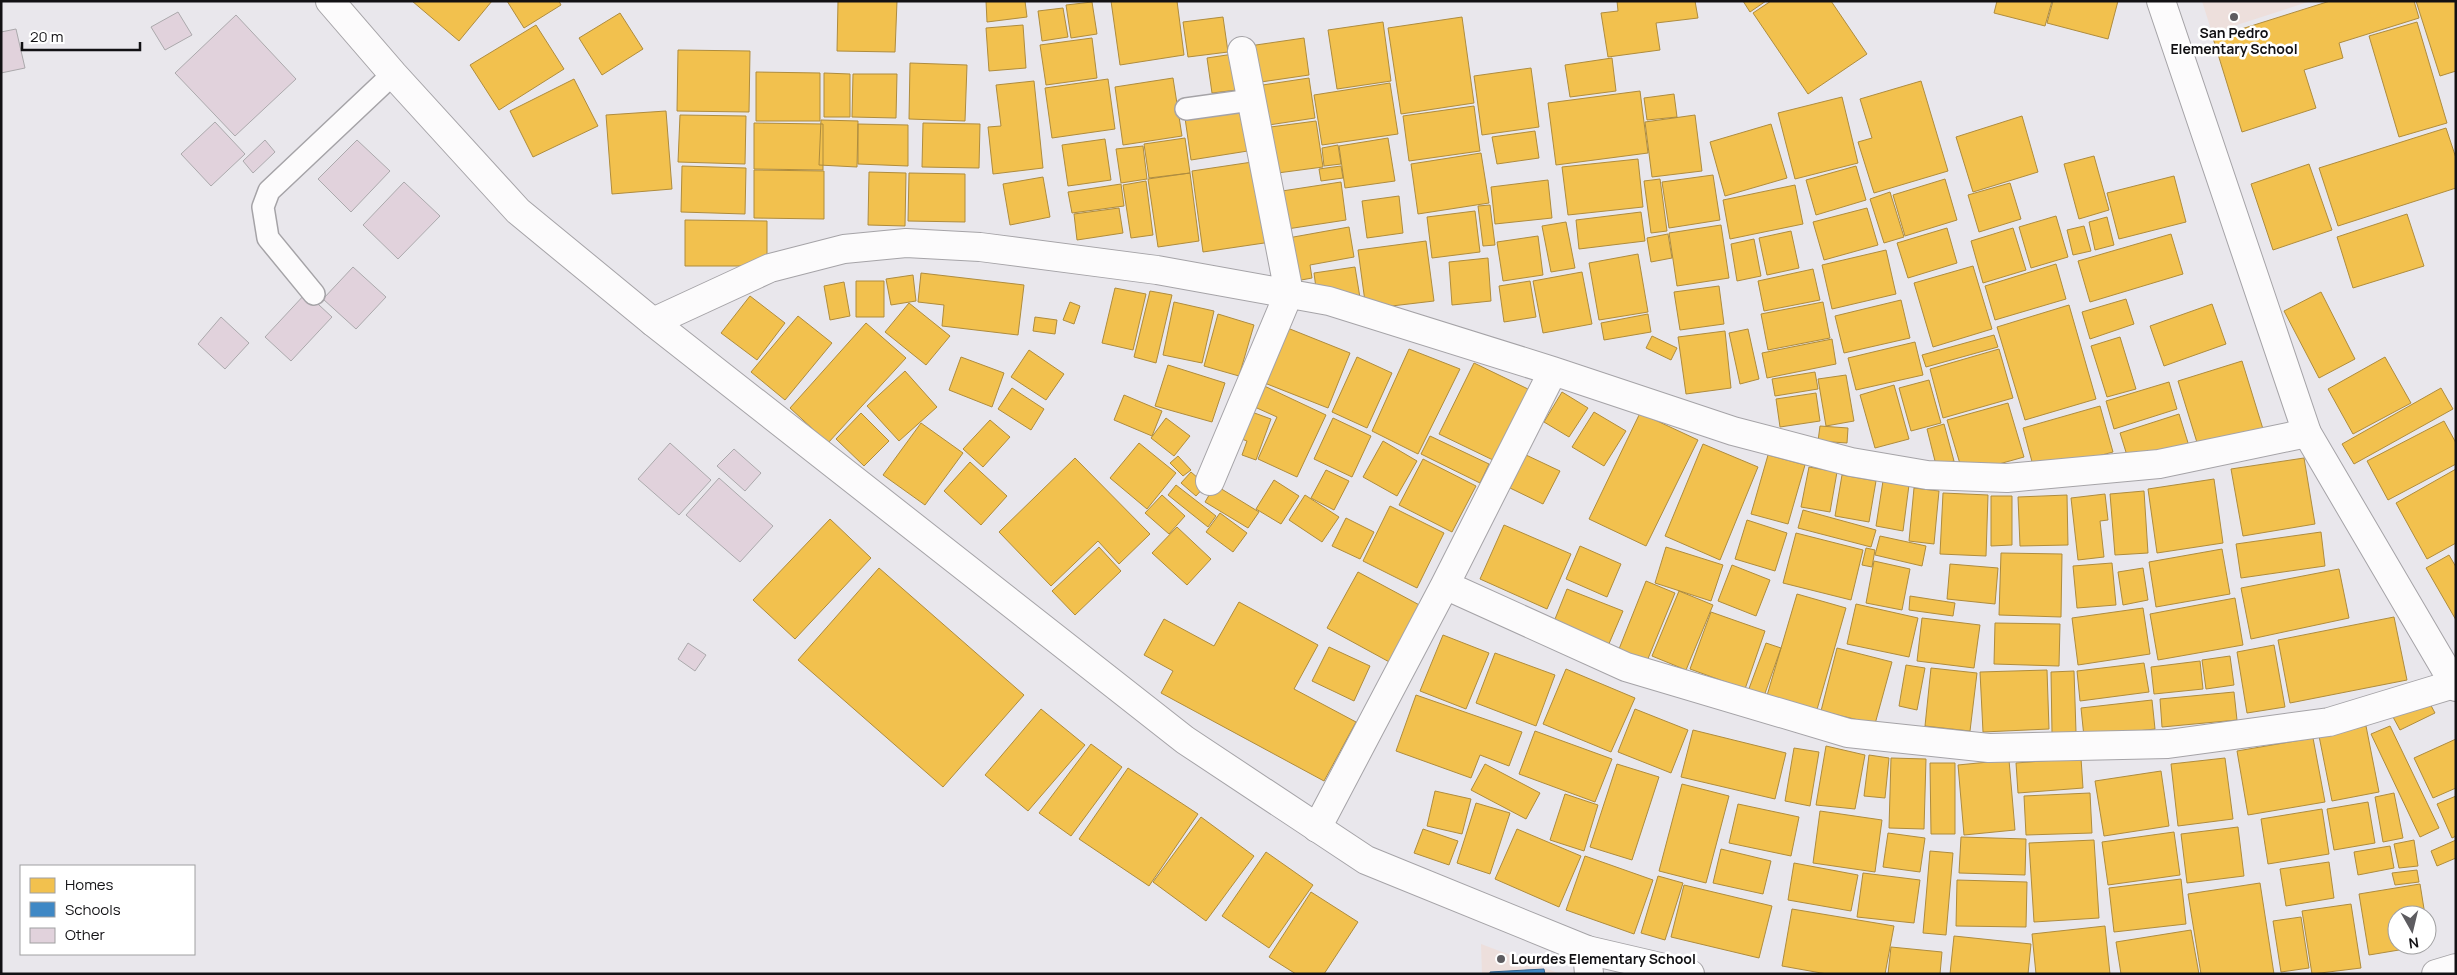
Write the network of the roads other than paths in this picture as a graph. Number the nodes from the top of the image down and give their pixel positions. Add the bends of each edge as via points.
1 (330, 1) edge
2 (2161, 1) edge
3 (1242, 52) dead end
4 (393, 74) junction
5 (1251, 100) junction
6 (1186, 109) dead end
7 (1289, 293) junction
8 (314, 294) dead end
9 (653, 322) junction
10 (1553, 371) junction
11 (2307, 433) junction
12 (1210, 481) dead end
13 (1445, 585) junction
14 (2455, 686) edge
15 (1317, 828) junction
16 (1588, 962) edge
17 (2456, 968) edge
18 (1690, 974) edge
19 (2436, 974) edge

1 - 4 street
2 - 11 street
3 - 5 street
4 - 8 lane via 269,191 263,207 268,238
4 - 9 street via 518,211
5 - 6 lane
5 - 7 street
7 - 9 street via 1157,270 980,248 906,243 844,249 770,268
7 - 10 street via 1328,301
7 - 12 street
9 - 15 street via 1185,740
10 - 11 street via 1733,431 1851,462 1926,475 2008,478 2159,464
10 - 13 street
11 - 14 street
13 - 14 street via 1626,667 1848,733 1988,748 2178,743 2329,722
13 - 15 street
15 - 16 street via 1366,860
16 - 18 street
17 - 19 street

